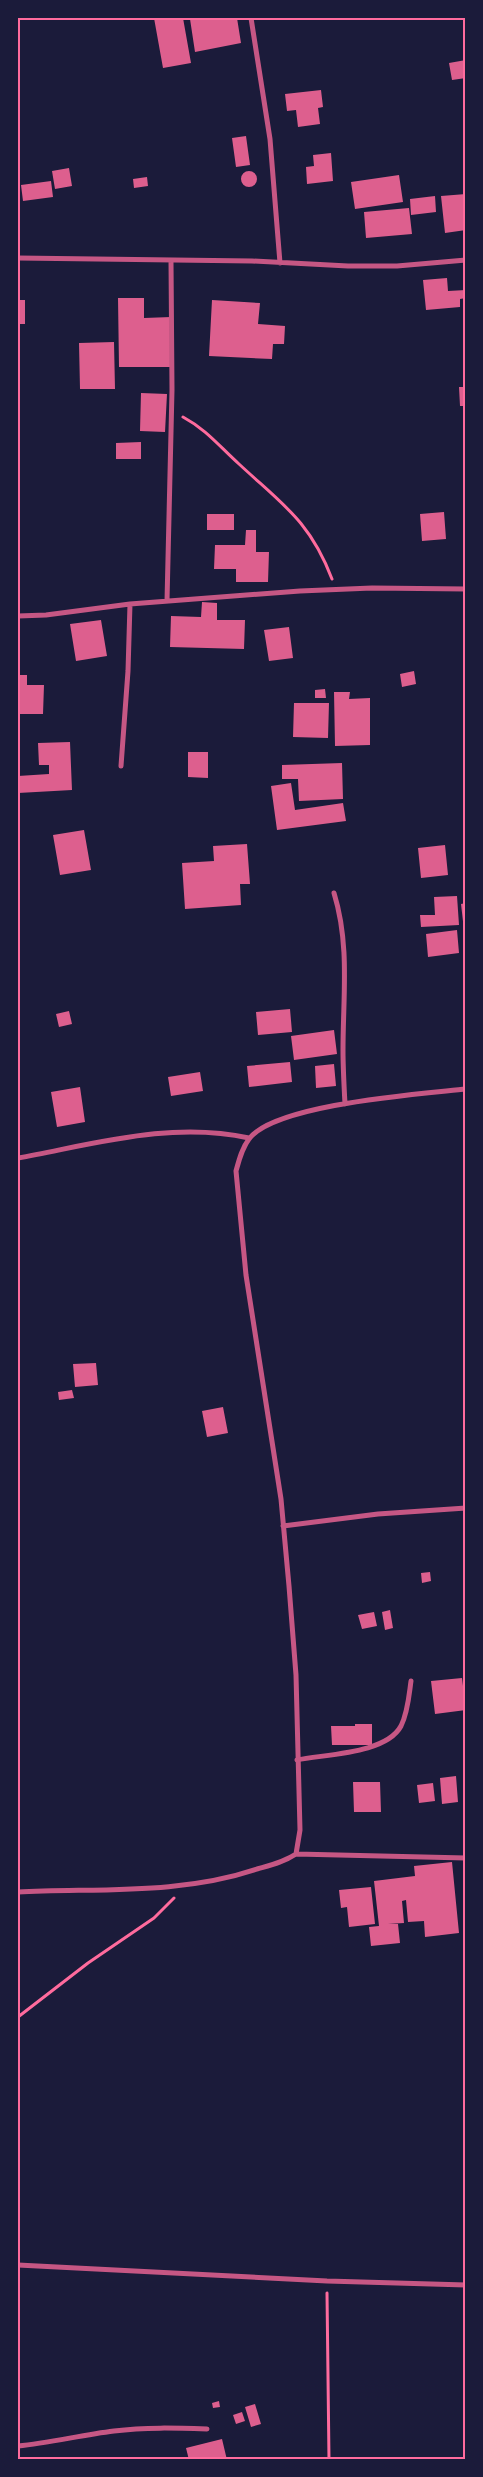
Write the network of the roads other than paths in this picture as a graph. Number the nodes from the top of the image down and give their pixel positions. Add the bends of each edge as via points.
1 (252, 18) edge
2 (18, 258) edge
3 (466, 260) edge
4 (171, 261) junction
5 (280, 263) junction
6 (466, 590) edge
7 (168, 602) junction
8 (130, 604) junction
9 (18, 616) edge
10 (121, 766) dead end
11 (334, 893) dead end
12 (466, 1089) edge
13 (345, 1104) junction
14 (249, 1138) junction
15 (18, 1158) edge
16 (466, 1508) edge
17 (283, 1526) junction
18 (411, 1680) dead end
19 (297, 1760) junction
20 (296, 1854) junction
21 (466, 1858) edge
22 (18, 1892) edge
23 (18, 2265) edge
24 (466, 2284) edge
25 (207, 2429) dead end
26 (18, 2446) edge

1 - 5 street via 270,139
2 - 4 street
3 - 5 street via 397,266
4 - 5 street
4 - 7 street
6 - 7 street via 336,590
7 - 8 street
8 - 9 street
8 - 10 street
11 - 13 street via 341,915 345,953
12 - 13 street via 387,1096
13 - 14 street via 265,1126
14 - 15 street via 220,1132 139,1134
14 - 17 street via 236,1171 238,1212
16 - 17 street via 378,1514
17 - 19 street via 295,1666
18 - 19 street via 400,1727 390,1738 369,1748
19 - 20 street via 300,1830
20 - 21 street
20 - 22 street via 286,1861 232,1878 161,1888
23 - 24 street via 327,2282
25 - 26 street via 158,2427

